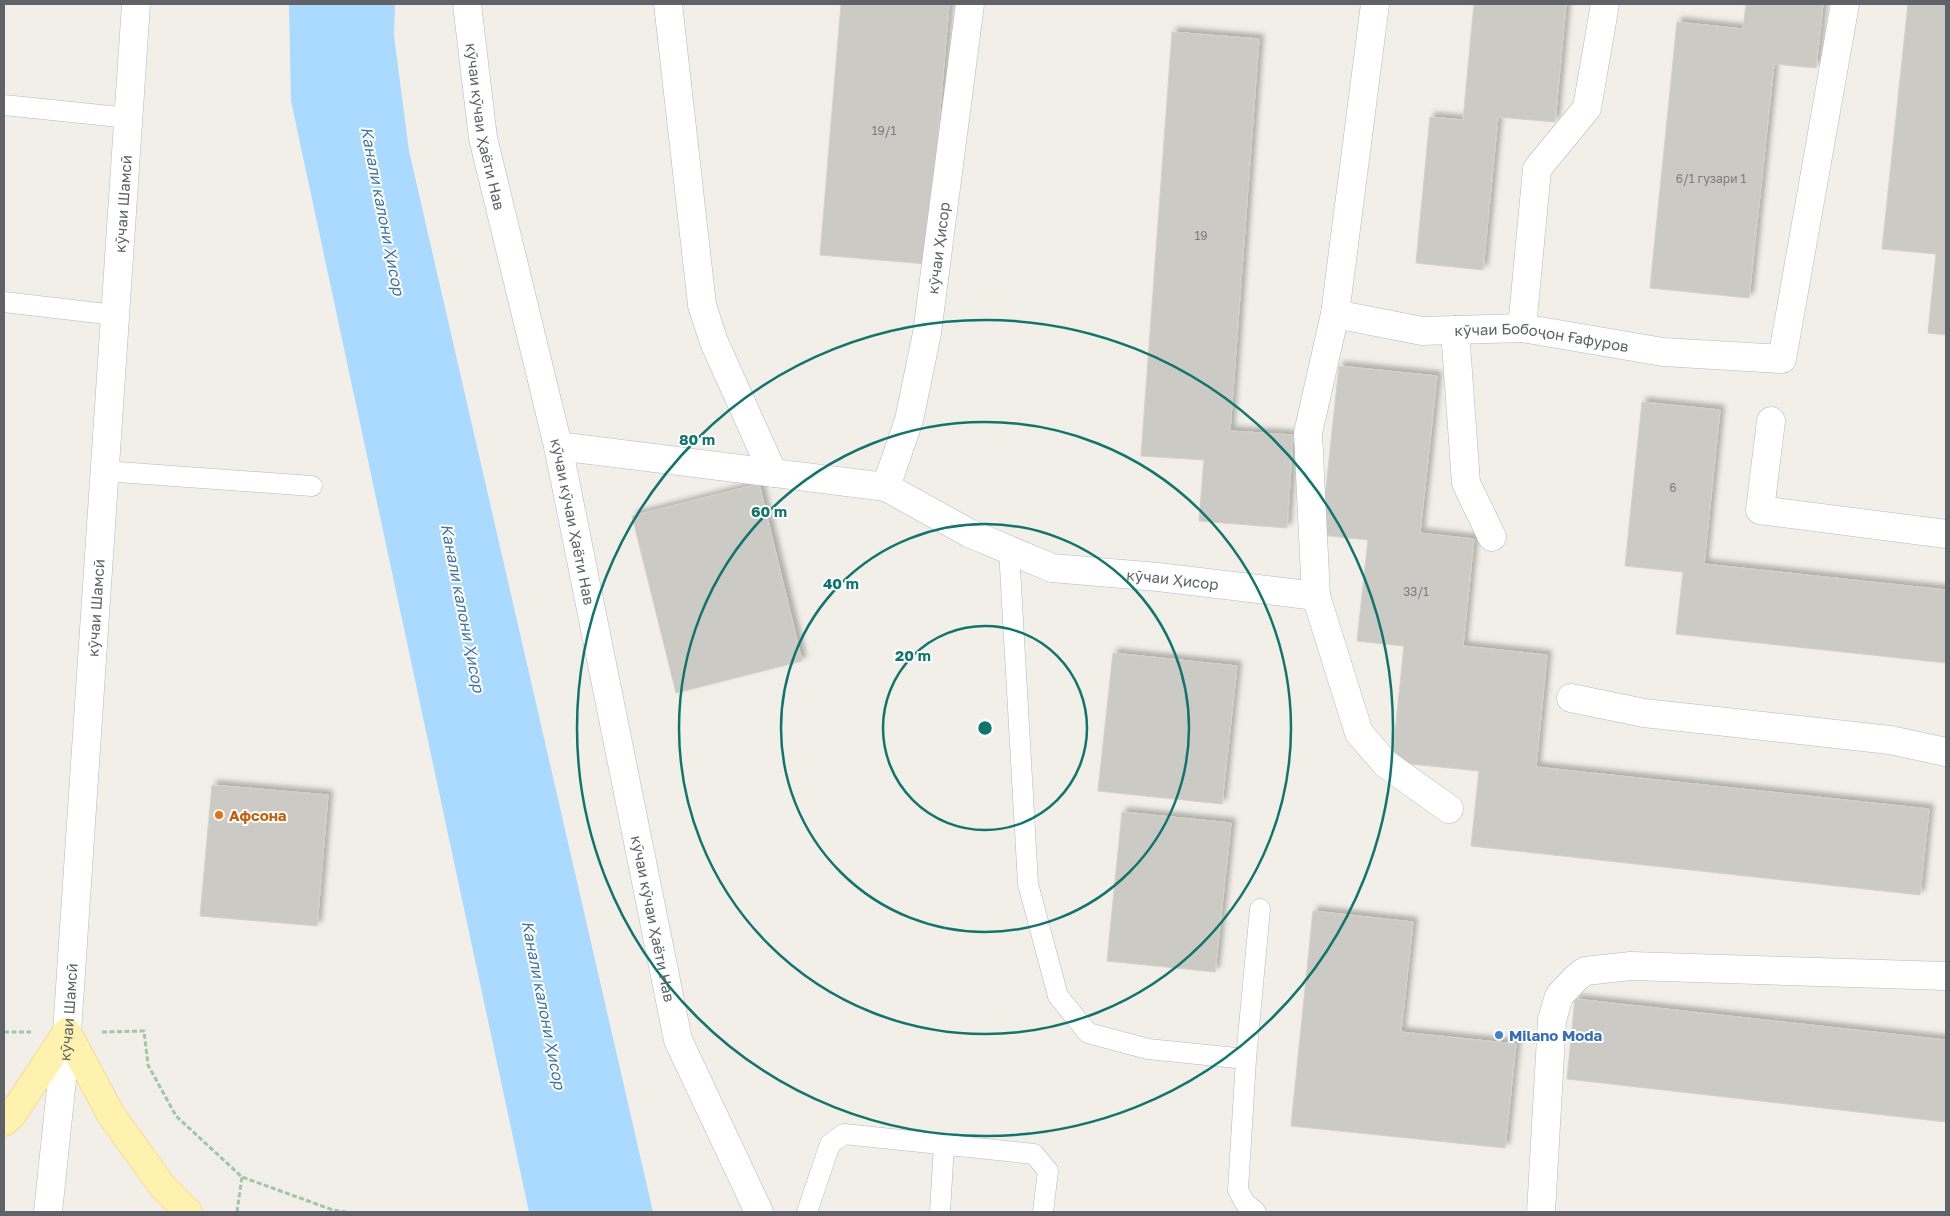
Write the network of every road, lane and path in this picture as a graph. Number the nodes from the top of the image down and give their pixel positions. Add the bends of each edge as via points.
1 (136, 4) edge
2 (468, 4) edge
3 (668, 4) edge
4 (970, 4) edge
5 (1375, 4) edge
6 (1606, 4) edge
7 (1845, 4) edge
8 (4, 105) edge
9 (129, 118) junction
10 (4, 302) edge
11 (1335, 314) junction
12 (115, 315) junction
13 (1522, 328) junction
14 (1455, 330) junction
15 (1771, 421) dead end
16 (558, 446) junction
17 (104, 471) junction
18 (773, 473) junction
19 (312, 486) dead end
20 (886, 487) junction
21 (1946, 534) edge
22 (1492, 537) dead end
23 (1009, 550) junction
24 (1316, 596) junction
25 (1572, 698) dead end
26 (1946, 752) edge
27 (1449, 809) dead end
28 (1260, 909) dead end
29 (1946, 976) edge
30 (4, 1032) edge
31 (67, 1032) junction
32 (1246, 1059) junction
33 (4, 1122) edge
34 (944, 1145) junction
35 (242, 1177) junction
36 (48, 1212) edge
37 (188, 1212) edge
38 (237, 1212) edge
39 (346, 1212) edge
40 (759, 1212) edge
41 (807, 1212) edge
42 (940, 1212) edge
43 (1043, 1212) edge
44 (1256, 1212) edge
45 (1541, 1212) edge

1 - 9 street, кӯчаи Шамсӣ
2 - 16 street, кӯчаи кӯчаи Ҳаёти Нав via 483,138
3 - 18 street via 702,304 714,342
4 - 20 street, кӯчаи Ҳисор via 927,333 909,420
5 - 11 street
6 - 13 street via 1587,108 1537,169
7 - 13 street, кӯчаи Бобоҷон Ғафуров via 1782,359 1663,352
8 - 9 lane
9 - 12 street, кӯчаи Шамсӣ
10 - 12 lane
11 - 14 street, кӯчаи Бобоҷон Ғафуров via 1422,332
11 - 24 street via 1308,433
12 - 17 street, кӯчаи Шамсӣ
13 - 14 street, кӯчаи Бобоҷон Ғафуров
14 - 22 street via 1466,483
15 - 21 street via 1760,510
16 - 18 street, кӯчаи Ҳисор
16 - 40 street, кӯчаи кӯчаи Ҳаёти Нав via 678,1040
17 - 19 lane
17 - 31 street, кӯчаи Шамсӣ
18 - 20 street, кӯчаи Ҳисор
20 - 23 street, кӯчаи Ҳисор via 969,533
23 - 24 street, кӯчаи Ҳисор via 1052,568
23 - 32 lane via 1028,884 1058,996 1088,1033 1148,1049
24 - 27 street via 1359,733 1386,764
25 - 26 street via 1644,713 1890,740
28 - 32 lane
29 - 45 street via 1631,966 1585,971 1559,996 1552,1020
30 - 31 path
31 - 33 main road via 12,1115
31 - 35 path via 144,1031 148,1065 176,1116
31 - 36 street, кӯчаи Шамсӣ
31 - 37 main road via 111,1115 163,1187
32 - 44 lane via 1238,1190 1245,1203
34 - 41 lane via 844,1134 830,1144
34 - 42 lane
34 - 43 lane via 1034,1154 1048,1171
35 - 38 path
35 - 39 path

